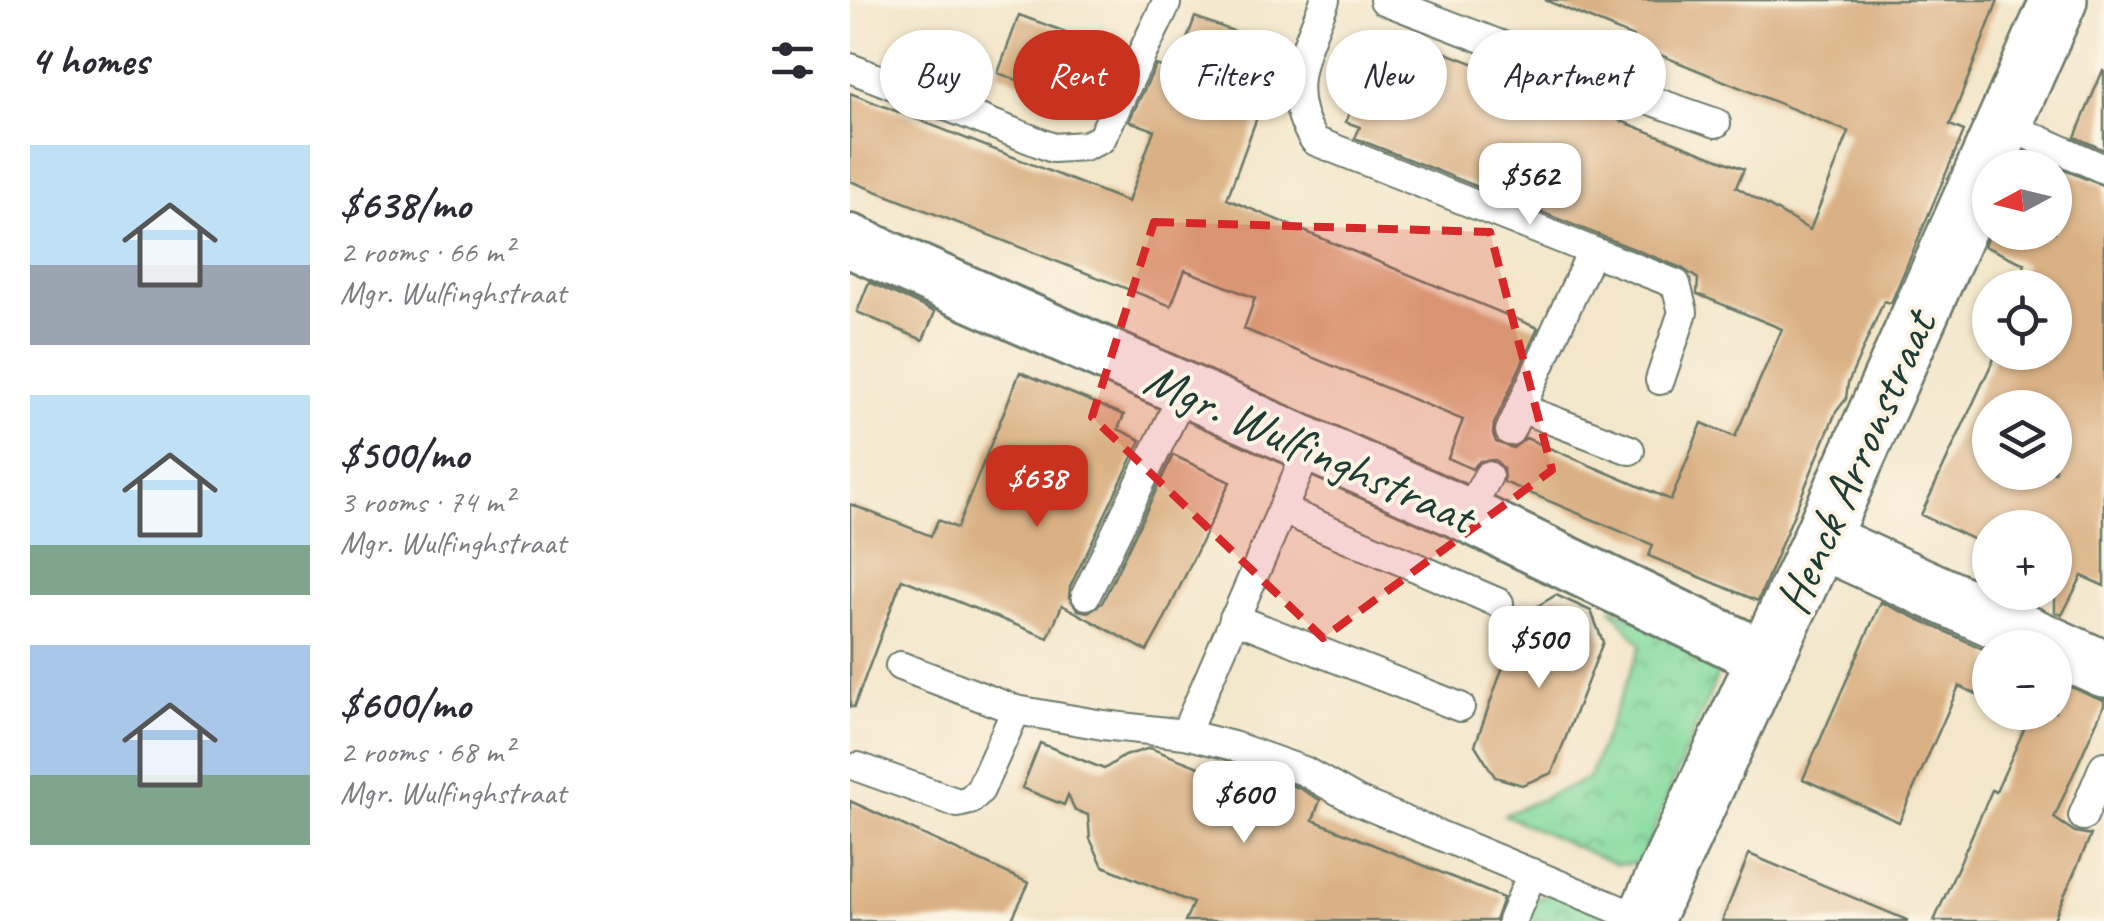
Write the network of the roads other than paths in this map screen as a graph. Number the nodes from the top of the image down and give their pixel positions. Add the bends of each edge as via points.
1 (1325, 0) edge
2 (1384, 0) edge
3 (2058, 0) edge
4 (1163, 1) edge
5 (850, 68) edge
6 (1716, 123) dead end
7 (2004, 124) junction
8 (2104, 168) edge
9 (850, 242) edge
10 (1592, 250) junction
11 (1660, 380) dead end
12 (1185, 390) junction
13 (1310, 446) junction
14 (1630, 450) dead end
15 (1283, 510) junction
16 (1820, 540) junction
17 (1086, 595) dead end
18 (1499, 603) dead end
19 (1234, 618) junction
20 (1766, 658) junction
21 (900, 666) dead end
22 (2104, 669) edge
23 (1460, 707) dead end
24 (1016, 710) junction
25 (1185, 734) junction
26 (2104, 766) edge
27 (858, 767) dead end
28 (2083, 816) dead end
29 (1532, 873) junction
30 (1644, 920) edge
31 (1512, 921) edge

1 - 10 lane via 1300,68 1298,96 1301,120 1315,140
2 - 6 lane
3 - 7 main road, Henck Arronstraat
4 - 5 lane via 1101,139 1085,146 1053,148
7 - 8 lane
7 - 16 main road, Henck Arronstraat
9 - 12 street, Mgr. Wulfinghstraat
10 - 11 lane via 1676,284 1683,312
10 - 14 lane via 1515,420
12 - 13 street, Mgr. Wulfinghstraat
12 - 17 lane
13 - 15 lane
13 - 20 street, Mgr. Wulfinghstraat via 1477,495
15 - 18 lane
15 - 19 lane
16 - 20 main road, Henck Arronstraat
16 - 22 main road
19 - 23 lane
19 - 25 lane
20 - 30 main road, Henck Arronstraat
21 - 24 lane
24 - 25 lane
24 - 27 lane via 970,800 958,803
25 - 29 lane via 1304,770 1357,801
26 - 28 lane
29 - 30 lane
29 - 31 lane

